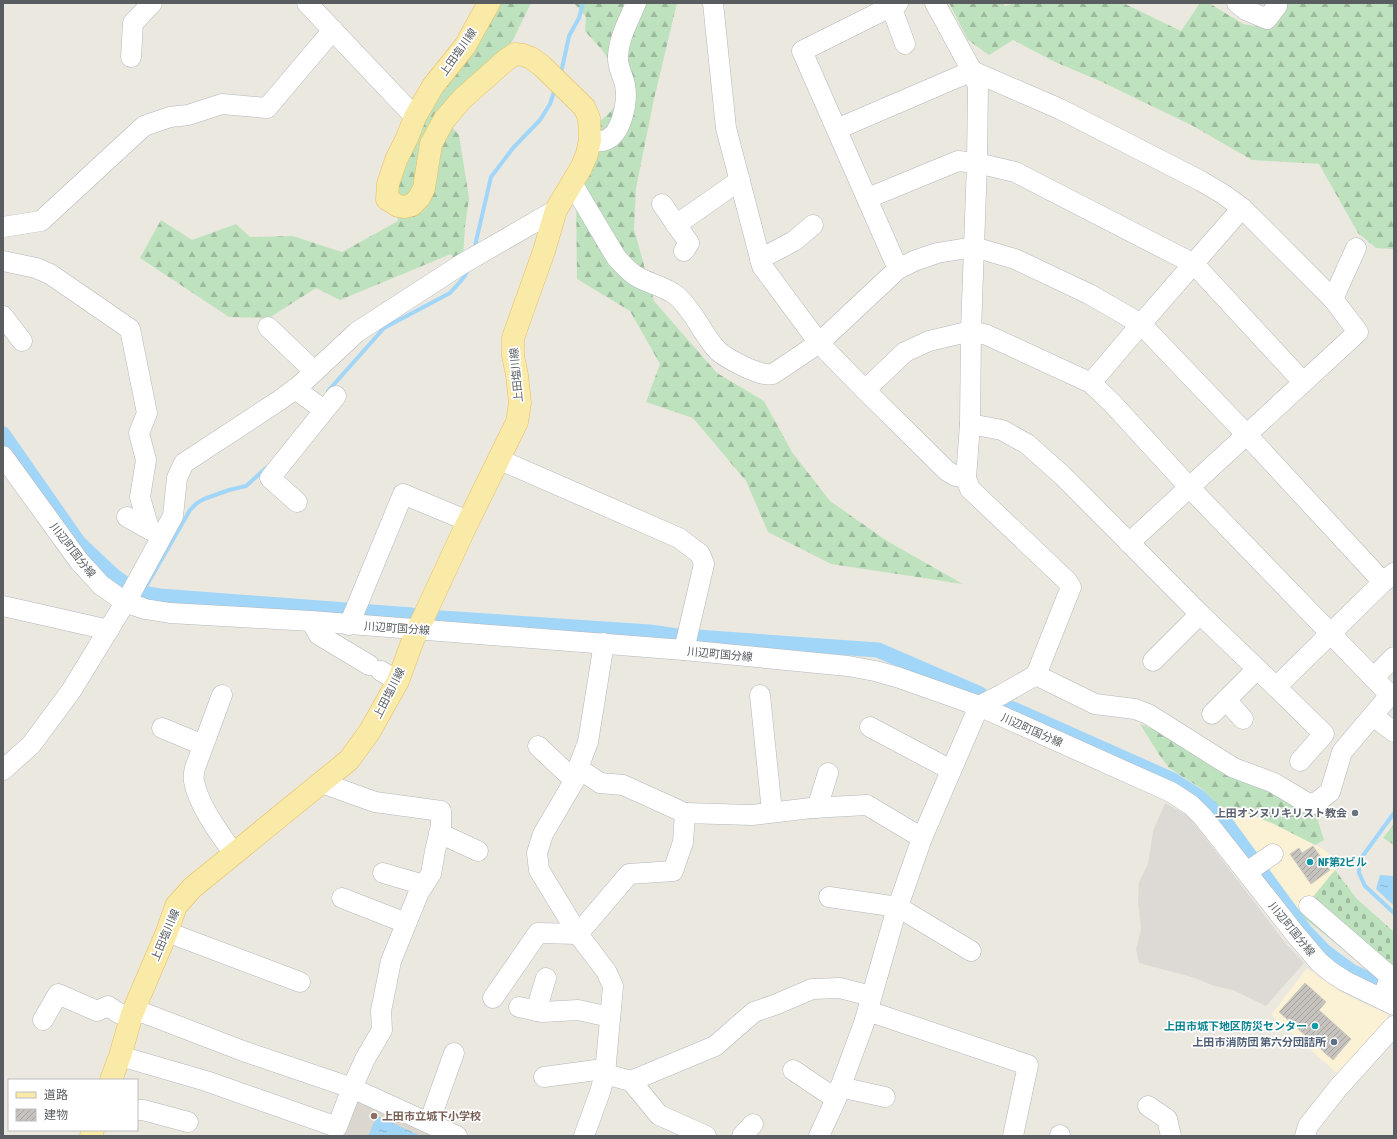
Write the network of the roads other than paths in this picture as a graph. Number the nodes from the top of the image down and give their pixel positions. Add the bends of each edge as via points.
1 (152, 3) edge
2 (307, 3) edge
3 (489, 3) edge
4 (636, 3) edge
5 (713, 3) edge
6 (935, 3) edge
7 (1237, 3) edge
8 (1277, 3) edge
9 (893, 4) edge
10 (333, 30) junction
11 (905, 44) dead end
12 (131, 57) dead end
13 (972, 71) junction
14 (415, 117) junction
15 (837, 129) junction
16 (590, 140) junction
17 (977, 164) junction
18 (740, 180) junction
19 (572, 183) junction
20 (868, 198) junction
21 (662, 204) dead end
22 (1242, 208) junction
23 (556, 210) junction
24 (676, 225) junction
25 (813, 225) dead end
26 (3, 227) edge
27 (974, 247) junction
28 (1356, 248) dead end
29 (684, 251) dead end
30 (760, 259) junction
31 (3, 261) edge
32 (1194, 264) junction
33 (898, 269) junction
34 (1333, 299) junction
35 (3, 316) edge
36 (1141, 324) junction
37 (268, 327) dead end
38 (972, 331) junction
39 (22, 341) dead end
40 (819, 343) junction
41 (314, 371) junction
42 (1303, 382) junction
43 (1091, 384) junction
44 (865, 390) junction
45 (318, 401) junction
46 (970, 424) junction
47 (1246, 434) junction
48 (3, 456) edge
49 (498, 459) junction
50 (966, 478) junction
51 (1189, 487) junction
52 (297, 502) dead end
53 (127, 517) dead end
54 (468, 520) junction
55 (155, 533) junction
56 (1129, 543) junction
57 (1390, 579) edge
58 (131, 593) junction
59 (3, 606) edge
60 (1200, 614) junction
61 (311, 621) junction
62 (349, 625) junction
63 (419, 629) junction
64 (109, 630) junction
65 (1329, 633) junction
66 (604, 644) junction
67 (684, 650) junction
68 (1394, 657) edge
69 (1153, 661) dead end
70 (1257, 669) junction
71 (383, 672) junction
72 (1036, 674) junction
73 (1373, 678) junction
74 (1276, 687) junction
75 (222, 694) dead end
76 (760, 695) dead end
77 (1226, 700) junction
78 (979, 706) junction
79 (1212, 714) dead end
80 (1373, 716) junction
81 (1243, 719) dead end
82 (870, 727) dead end
83 (162, 728) dead end
84 (1394, 732) edge
85 (203, 745) junction
86 (538, 746) dead end
87 (1300, 761) dead end
88 (3, 770) edge
89 (951, 770) junction
90 (828, 773) dead end
91 (576, 774) junction
92 (322, 783) junction
93 (817, 808) junction
94 (772, 812) junction
95 (685, 813) junction
96 (439, 833) junction
97 (922, 838) junction
98 (478, 851) dead end
99 (234, 854) junction
100 (382, 873) dead end
101 (424, 885) junction
102 (829, 897) dead end
103 (342, 898) dead end
104 (1309, 906) dead end
105 (898, 907) junction
106 (406, 923) junction
107 (167, 932) junction
108 (578, 934) junction
109 (971, 951) dead end
110 (546, 978) dead end
111 (300, 982) dead end
112 (1387, 995) edge
113 (493, 998) dead end
114 (869, 1003) junction
115 (132, 1014) junction
116 (610, 1017) junction
117 (43, 1020) dead end
118 (1394, 1026) edge
119 (454, 1053) dead end
120 (120, 1056) junction
121 (793, 1070) dead end
122 (605, 1074) junction
123 (544, 1077) dead end
124 (111, 1079) edge
125 (632, 1081) junction
126 (352, 1088) junction
127 (838, 1093) junction
128 (885, 1097) dead end
129 (1148, 1106) dead end
130 (138, 1110) edge
131 (188, 1122) dead end
132 (429, 1123) junction
133 (1308, 1135) edge
134 (457, 1136) edge
135 (584, 1136) edge
136 (706, 1136) edge
137 (819, 1136) edge
138 (1013, 1136) edge
139 (1170, 1136) edge

1 - 12 street via 133,23
2 - 10 street
3 - 14 main road, 上田塩川線 via 465,46 433,86
4 - 16 street via 620,43 618,57 626,101 621,122 609,138 602,141
5 - 18 street via 726,128
6 - 13 street
7 - 8 street via 1267,19
9 - 11 street
9 - 15 street via 802,51
10 - 14 street
10 - 26 street via 267,108 222,104 144,126 41,221
13 - 15 street
13 - 17 street via 978,86
13 - 22 street via 1068,113 1201,181
14 - 16 main road, 上田塩川線 via 388,184 387,199 398,206 412,205 419,198 424,188 431,144 444,120 462,99 515,54 531,58 542,66 584,107 589,118
15 - 20 street
16 - 19 main road, 上田塩川線 via 581,168
17 - 20 street via 958,161
17 - 27 street
17 - 32 street via 1015,172
18 - 24 street
18 - 30 street
19 - 23 main road, 上田塩川線
19 - 40 street via 616,257 636,276 677,296 689,308 707,338 719,352 735,363 765,375 773,374
20 - 33 street
21 - 24 street
22 - 32 street
22 - 34 street
23 - 41 street via 468,260 357,332
23 - 49 main road, 上田塩川線 via 513,338 520,403 517,422
24 - 29 street via 688,243
25 - 30 street via 794,241
27 - 33 street via 937,253
27 - 36 street via 1015,259 1089,294
27 - 38 street
28 - 34 street
30 - 40 street via 762,266
31 - 55 street via 36,268 50,274 130,329 147,413 139,433 146,460 140,497
32 - 36 street
32 - 42 street
33 - 40 street
34 - 42 street via 1358,332
35 - 39 street
36 - 43 street
36 - 47 street
37 - 41 street
38 - 43 street via 987,335
38 - 44 street via 929,341 905,352
38 - 46 street
40 - 44 street
41 - 45 street
42 - 47 street
43 - 51 street via 1112,403
44 - 50 street via 947,471
45 - 52 street via 270,478
45 - 55 street via 280,400 184,463 177,478 173,516
46 - 50 street
46 - 56 street via 1002,430 1027,444 1064,476
47 - 51 street
47 - 57 street
48 - 58 street, 川辺町国分線 via 79,561 101,585
49 - 54 main road, 上田塩川線
49 - 67 street via 679,538 700,554 704,564
50 - 72 street via 970,489 1072,587
51 - 56 street
51 - 65 street
53 - 55 street
54 - 62 street via 403,494
54 - 63 main road, 上田塩川線
55 - 58 street
56 - 60 street
57 - 65 street
58 - 61 street, 川辺町国分線 via 145,608 170,613
58 - 64 street
59 - 64 street
60 - 69 street
60 - 70 street
61 - 62 street, 川辺町国分線
61 - 71 street via 319,635
62 - 63 street, 川辺町国分線
63 - 66 street, 川辺町国分線
63 - 71 main road, 上田塩川線 via 413,640
64 - 88 street via 71,691 31,745
65 - 73 street
65 - 74 street
66 - 67 street, 川辺町国分線
66 - 91 street via 588,742
67 - 78 street, 川辺町国分線 via 848,666 875,671
68 - 73 street
70 - 74 street
70 - 77 street
71 - 92 main road, 上田塩川線 via 370,731 349,760
72 - 78 street
72 - 80 street via 1095,704 1135,709 1148,714 1234,768 1274,783 1309,804 1314,804 1330,792 1342,752
73 - 80 street via 1390,695
74 - 87 street via 1324,734
75 - 85 street
76 - 94 street
77 - 79 street
77 - 81 street
78 - 89 street
78 - 112 street, 川辺町国分線 via 1172,792 1191,805 1258,864 1296,935 1319,962 1345,981
80 - 84 street
82 - 89 street
83 - 85 street
85 - 99 street via 193,780 212,823
86 - 91 street
89 - 97 street
90 - 93 street
91 - 95 street via 600,783 623,785
91 - 108 street via 543,834 537,853 540,870
92 - 96 street via 375,802 441,811
92 - 99 main road, 上田塩川線
93 - 94 street
93 - 97 street via 867,805
94 - 95 street via 752,815
95 - 108 street via 683,842 673,871 629,874
96 - 98 street
96 - 101 street via 431,874
97 - 105 street
99 - 107 main road, 上田塩川線 via 192,888 176,906
100 - 101 street
101 - 106 street
102 - 105 street
103 - 106 street
104 - 112 street via 1392,978
105 - 109 street
105 - 114 street
106 - 126 street via 391,961 385,986 381,1011 382,1030
107 - 111 street
107 - 115 main road, 上田塩川線
108 - 113 street via 538,933
108 - 116 street via 606,971 613,986
110 - 116 street via 528,1009 542,1012 578,1010
114 - 125 street via 840,988 812,989 754,1012 715,1046
114 - 127 street
114 - 138 street via 1028,1065
115 - 117 street via 120,1014 108,1006 97,1011 58,994
115 - 120 main road, 上田塩川線
115 - 126 street via 144,1013 243,1051
116 - 122 street
118 - 133 street via 1338,1088 1308,1126
119 - 132 street
120 - 124 main road, 上田塩川線
120 - 126 street via 206,1080 337,1127
121 - 127 street
122 - 123 street via 596,1070
122 - 125 street
122 - 135 street
125 - 136 street via 659,1115
126 - 132 street
127 - 128 street
127 - 137 street
129 - 139 street via 1167,1119
130 - 131 street
132 - 134 street

